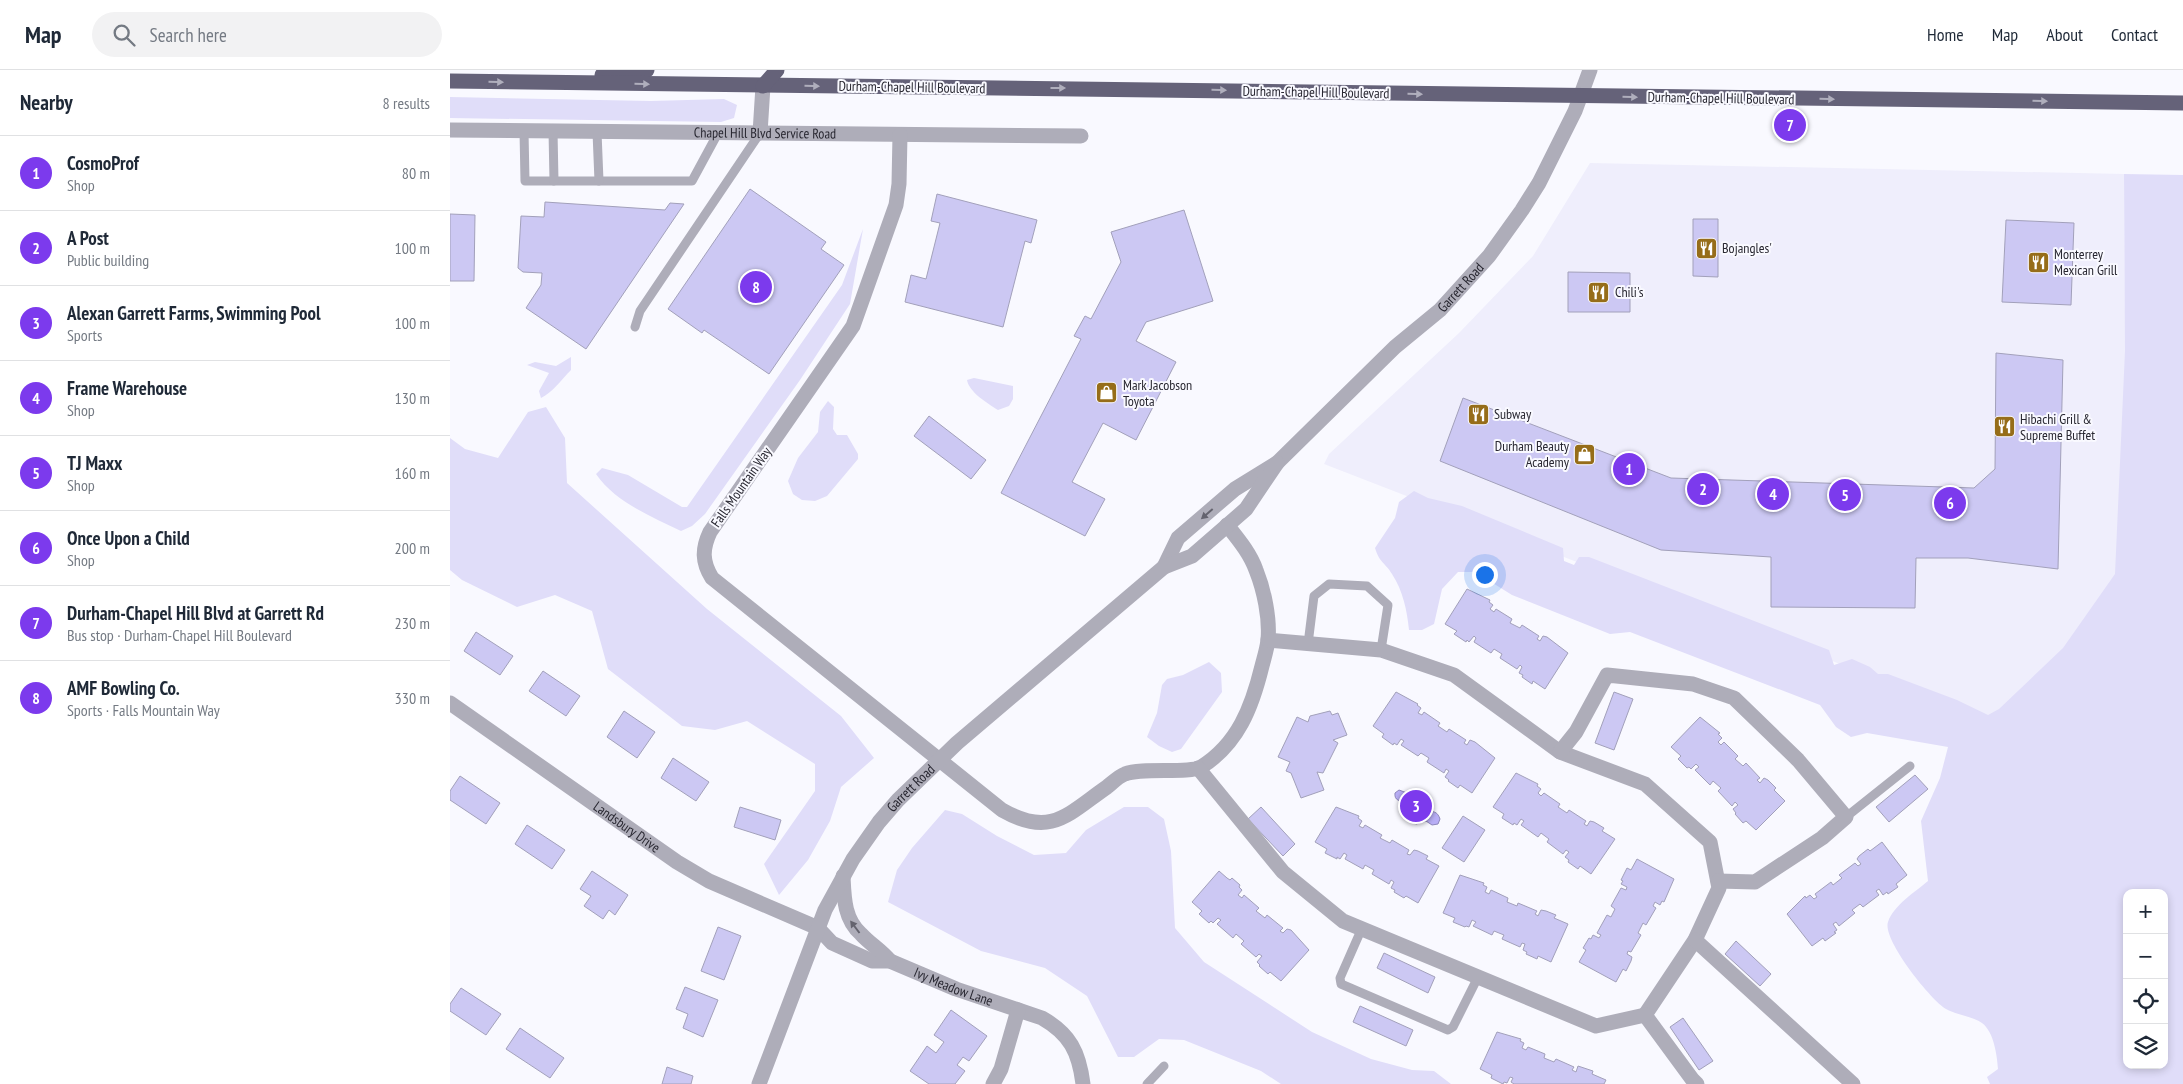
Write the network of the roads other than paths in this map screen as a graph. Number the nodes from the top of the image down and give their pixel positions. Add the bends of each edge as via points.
1 (647, 70) edge
2 (777, 70) edge
3 (1590, 70) edge
4 (450, 81) edge
5 (541, 82) junction
6 (763, 86) junction
7 (1581, 96) junction
8 (2183, 103) edge
9 (450, 130) edge
10 (524, 131) junction
11 (553, 131) junction
12 (597, 132) junction
13 (718, 133) junction
14 (760, 133) junction
15 (900, 135) junction
16 (1081, 136) dead end
17 (554, 181) junction
18 (599, 181) junction
19 (635, 327) dead end
20 (1277, 463) junction
21 (1227, 525) junction
22 (1164, 567) junction
23 (1268, 640) junction
24 (1308, 644) junction
25 (1381, 650) junction
26 (450, 703) edge
27 (1560, 752) junction
28 (939, 760) junction
29 (1910, 766) dead end
30 (1198, 768) junction
31 (1846, 817) junction
32 (843, 876) junction
33 (1718, 881) junction
34 (818, 928) junction
35 (1362, 928) junction
36 (1695, 940) junction
37 (890, 961) junction
38 (1478, 977) junction
39 (1018, 1010) junction
40 (1645, 1015) junction
41 (1164, 1066) dead end
42 (759, 1084) edge
43 (993, 1084) edge
44 (1083, 1084) edge
45 (1146, 1084) edge
46 (1697, 1084) edge
47 (1853, 1084) edge

1 - 5 highway
2 - 6 highway
3 - 7 street, Garrett Road
4 -> 5 highway, Durham-Chapel Hill Boulevard
5 -> 6 highway, Durham-Chapel Hill Boulevard
6 -> 7 highway, Durham-Chapel Hill Boulevard
6 - 14 street
7 -> 8 highway, Durham-Chapel Hill Boulevard
7 - 20 street, Garrett Road via 1539,183 1489,256 1440,310 1395,348
9 - 10 street, Chapel Hill Blvd Service Road
10 - 11 street, Chapel Hill Blvd Service Road
10 - 17 lane via 525,181
11 - 12 street, Chapel Hill Blvd Service Road
11 - 17 lane
12 - 13 street, Chapel Hill Blvd Service Road
12 - 18 lane
13 - 14 street, Chapel Hill Blvd Service Road
13 - 18 lane via 692,181
14 - 15 street, Chapel Hill Blvd Service Road
14 - 19 lane via 640,311
15 - 16 street, Chapel Hill Blvd Service Road
15 - 28 street, Falls Mountain Way via 896,205 854,326 710,532 704,546 704,557 705,567 725,589
17 - 18 lane
20 - 21 street, Garrett Road via 1246,509
20 -> 22 street, Garrett Road via 1235,489 1178,538
21 - 22 street, Garrett Road via 1192,556
21 - 23 street via 1256,570 1268,616
22 - 28 street, Garrett Road
23 - 24 street
23 - 30 street via 1251,706 1240,727 1228,745
24 - 25 street
24 - 25 lane via 1314,596 1330,584 1367,586 1388,605
25 - 27 street via 1454,675
26 - 34 street, Landsbury Drive via 677,862 709,881
27 - 31 street via 1576,732 1607,675 1693,684 1734,698 1798,760
27 - 33 street via 1645,784 1710,842
28 - 30 street, Falls Mountain Way via 1002,810 1034,822 1067,817 1125,774
28 - 32 street, Garrett Road via 884,816
29 - 31 lane
30 - 35 street via 1283,872 1343,920
31 - 33 street via 1822,838 1754,882
32 - 34 street, Garrett Road
37 -> 32 street, Ivy Meadow Lane via 858,933 850,921
33 - 36 street via 1719,888
34 - 37 street, Ivy Meadow Lane via 832,943 872,961
34 - 42 street, Garrett Road
35 - 38 street
35 - 38 lane via 1340,978 1341,984 1448,1030 1453,1027
36 - 40 street
36 - 47 street
37 - 39 street, Ivy Meadow Lane via 956,989
38 - 40 street via 1596,1026
39 - 43 street via 1001,1069
39 - 44 street, Ivy Meadow Lane via 1042,1018 1062,1031 1080,1060
40 - 46 street
41 - 45 lane

